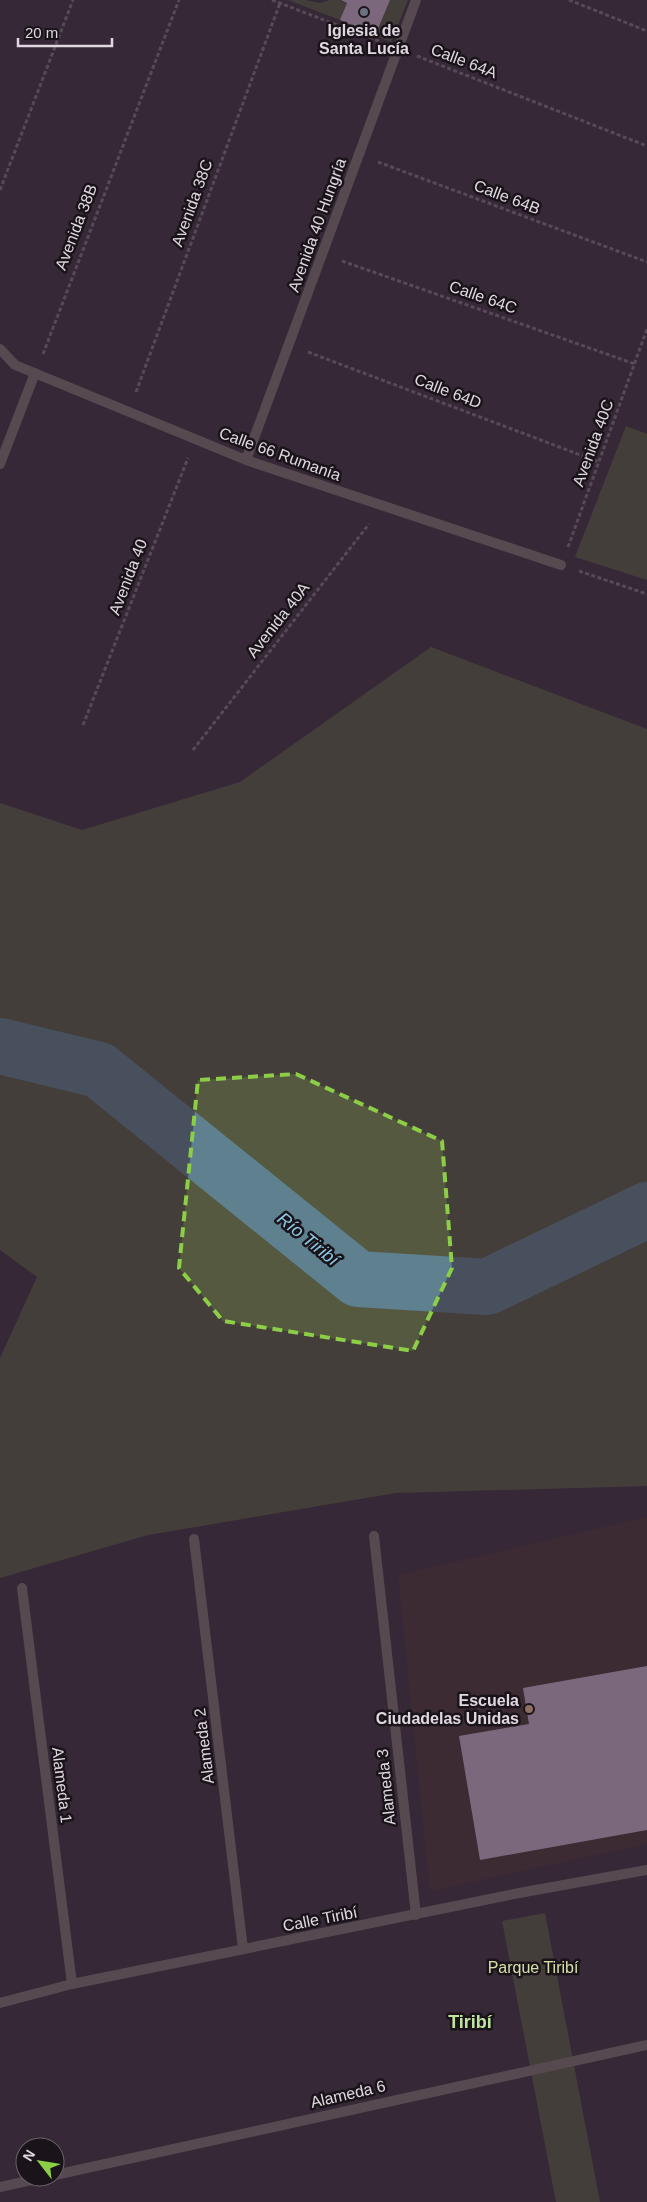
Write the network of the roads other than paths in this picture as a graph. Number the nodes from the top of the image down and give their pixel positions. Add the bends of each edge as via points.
1 (416, 0) edge
2 (0, 349) edge
3 (35, 373) junction
4 (246, 460) junction
5 (0, 464) edge
6 (561, 565) road end
7 (374, 1536) dead end
8 (194, 1540) dead end
9 (22, 1588) dead end
10 (647, 1870) edge
11 (416, 1915) junction
12 (243, 1949) junction
13 (72, 1984) junction
14 (0, 2003) edge
15 (647, 2045) edge
16 (65, 2173) edge
17 (15, 2184) edge
18 (0, 2187) edge

1 - 4 street, Avenida 40 Hungría
2 - 3 street, Calle 66 Rumanía via 15,365
3 - 4 street, Calle 66 Rumanía
3 - 5 street
4 - 6 street, Calle 66 Rumanía
7 - 11 street, Alameda 3
8 - 12 street, Alameda 2
9 - 13 street, Alameda 1
10 - 11 street, Calle Tiribí
11 - 12 street, Calle Tiribí
12 - 13 street, Calle Tiribí
13 - 14 street, Calle Tiribí
15 - 16 street, Alameda 6
17 - 18 street

